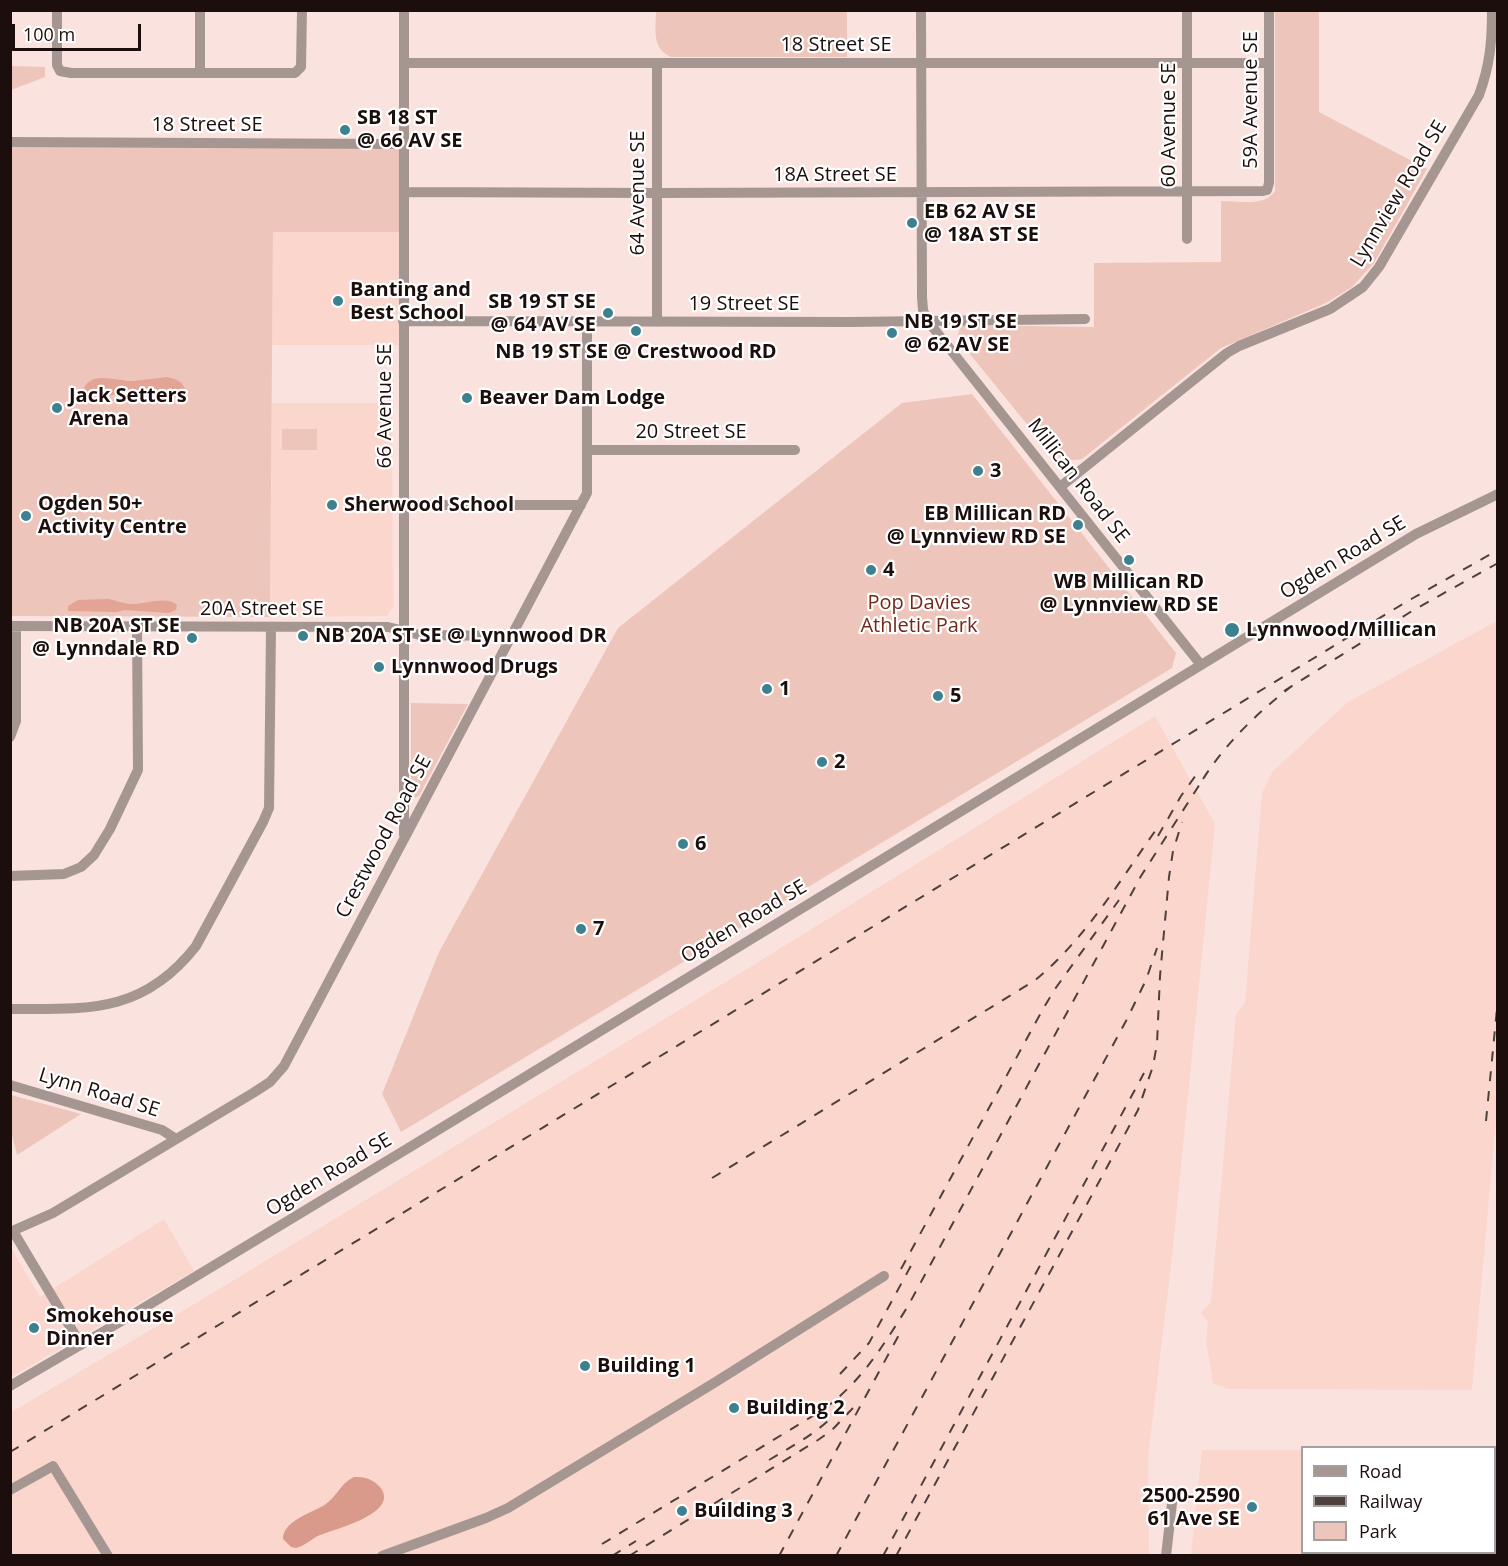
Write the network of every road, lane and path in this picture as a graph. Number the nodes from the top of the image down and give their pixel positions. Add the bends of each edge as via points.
1 (57, 10) edge
2 (200, 10) edge
3 (302, 10) edge
4 (404, 10) edge
5 (921, 10) edge
6 (1187, 10) edge
7 (1269, 10) edge
8 (1492, 10) edge
9 (404, 63) junction
10 (657, 63) junction
11 (921, 63) junction
12 (1187, 63) junction
13 (1269, 63) junction
14 (200, 72) junction
15 (10, 142) edge
16 (404, 142) junction
17 (1267, 190) joint
18 (404, 192) junction
19 (922, 192) junction
20 (1187, 192) junction
21 (657, 193) junction
22 (1187, 239) dead end
23 (1085, 319) dead end
24 (927, 320) junction
25 (403, 321) junction
26 (587, 322) junction
27 (657, 322) junction
28 (587, 450) junction
29 (795, 450) dead end
30 (1060, 487) junction
31 (1497, 494) edge
32 (403, 505) junction
33 (581, 505) junction
34 (13, 626) edge
35 (137, 626) junction
36 (271, 627) junction
37 (403, 631) junction
38 (512, 636) junction
39 (1201, 665) junction
40 (10, 738) edge
41 (404, 837) junction
42 (10, 876) edge
43 (10, 1009) edge
44 (10, 1085) edge
45 (176, 1139) junction
46 (12, 1231) edge
47 (884, 1275) dead end
48 (81, 1346) junction
49 (10, 1386) edge
50 (10, 1490) edge
51 (1173, 1494) dead end
52 (108, 1556) edge
53 (382, 1556) edge
54 (1166, 1556) edge

1 - 14 street via 57,65 64,73
2 - 14 street
3 - 14 street via 299,71
4 - 9 street, 66 Avenue SE
5 - 11 street
6 - 12 street, 60 Avenue SE
7 - 13 street, 59A Avenue SE
8 - 30 street, Lynnview Road SE via 1491,51 1479,95 1379,267 1362,287 1330,309 1239,345
9 - 10 street, 18 Street SE
9 - 16 street, 66 Avenue SE
10 - 11 street, 18 Street SE
10 - 21 street, 64 Avenue SE
11 - 12 street, 18 Street SE
11 - 19 street
12 - 13 street, 18 Street SE
12 - 20 street, 60 Avenue SE
13 - 17 street, 59A Avenue SE
15 - 16 street, 18 Street SE
16 - 18 street, 66 Avenue SE
17 - 20 street, 18A Street SE
18 - 21 street, 18A Street SE
18 - 25 street, 66 Avenue SE
19 - 20 street, 18A Street SE
19 - 21 street, 18A Street SE
19 - 24 street via 922,297
20 - 22 street, 60 Avenue SE
21 - 27 street, 64 Avenue SE
23 - 24 street, 19 Street SE
24 - 27 street, 19 Street SE
24 - 30 street, Millican Road SE
25 - 26 street, 19 Street SE
25 - 32 street, 66 Avenue SE
26 - 27 street, 19 Street SE
26 - 28 street, Crestwood Road SE
28 - 29 street, 20 Street SE
28 - 33 street, Crestwood Road SE via 587,493
30 - 39 street, Millican Road SE
31 - 39 street, Ogden Road SE via 1416,534
32 - 33 street
32 - 37 street, 66 Avenue SE
33 - 38 street, Crestwood Road SE
34 - 35 street, 20A Street SE
34 - 40 street via 15,721
35 - 36 street, 20A Street SE
35 - 42 street via 138,770 110,829 94,855 81,867 64,874
36 - 37 street, 20A Street SE via 388,627
36 - 43 street via 269,808 196,946 164,979 120,1002 82,1009
37 - 38 street, 20A Street SE via 420,635
37 - 41 street, 66 Avenue SE
38 - 41 street, Crestwood Road SE
39 - 48 street, Ogden Road SE
41 - 45 street, Crestwood Road SE via 279,1074
44 - 45 street, Lynn Road SE via 162,1130
45 - 46 street, Crestwood Road SE via 53,1213
46 - 48 street
47 - 53 street via 507,1508
48 - 49 street, Ogden Road SE
50 - 52 street via 53,1466
51 - 54 street

